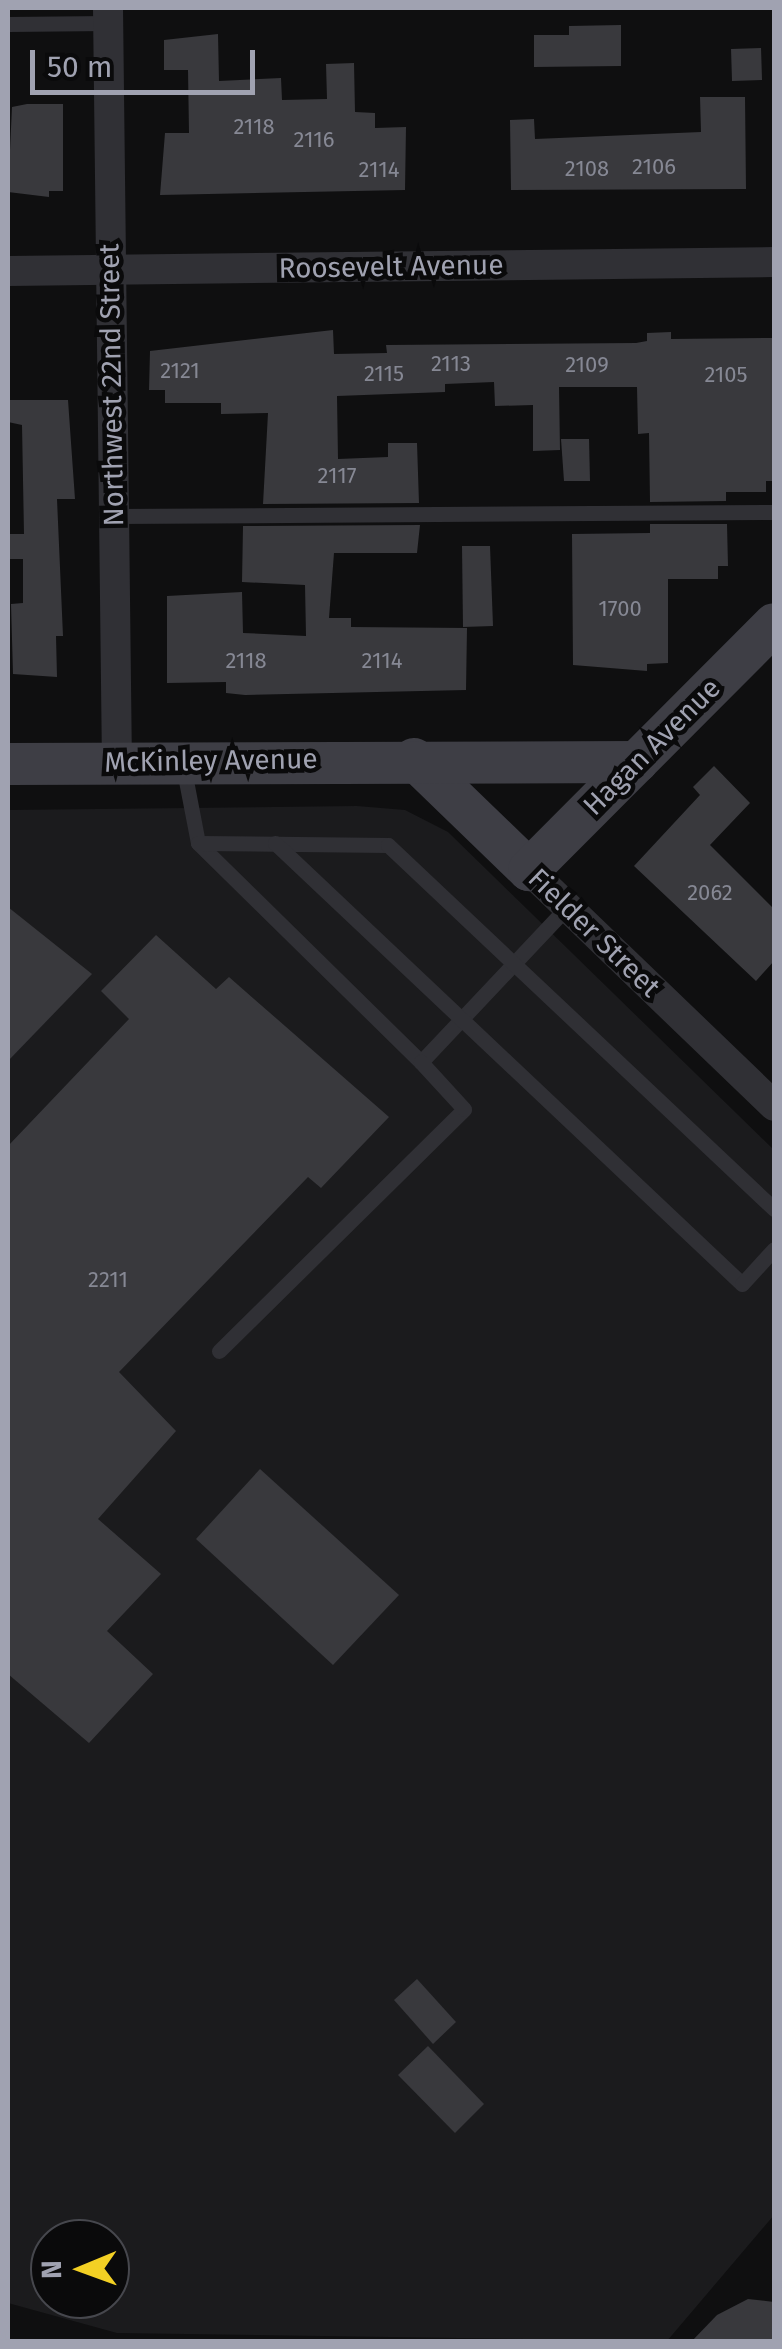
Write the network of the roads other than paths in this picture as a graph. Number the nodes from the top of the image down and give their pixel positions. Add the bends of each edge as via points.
1 (108, 15) edge
2 (8, 24) edge
3 (774, 262) edge
4 (8, 271) edge
5 (111, 271) junction
6 (774, 512) edge
7 (114, 516) junction
8 (774, 624) edge
9 (414, 759) junction
10 (117, 762) junction
11 (182, 762) junction
12 (636, 762) junction
13 (8, 764) edge
14 (198, 843) junction
15 (274, 844) junction
16 (529, 870) junction
17 (566, 907) junction
18 (514, 964) junction
19 (461, 1020) junction
20 (421, 1062) junction
21 (774, 1106) edge
22 (774, 1209) edge
23 (774, 1248) edge
24 (219, 1351) dead end

1 - 2 lane
1 - 5 street, Northwest 22nd Street
3 - 5 street, Roosevelt Avenue
4 - 5 street, Roosevelt Avenue
5 - 7 street, Northwest 22nd Street
6 - 7 lane
7 - 10 street, Northwest 22nd Street
8 - 12 street, Hagan Avenue
9 - 11 street, McKinley Avenue
9 - 12 street, McKinley Avenue
9 - 16 street, Fielder Street
10 - 11 street, McKinley Avenue
10 - 13 street, McKinley Avenue
11 - 14 lane
12 - 16 street, Hagan Avenue
14 - 15 lane
14 - 20 lane
15 - 18 lane via 388,845
15 - 19 lane
16 - 17 street, Fielder Street
17 - 18 lane
17 - 21 street, Fielder Street
18 - 19 lane
18 - 22 lane
19 - 20 lane
19 - 23 lane via 742,1284
20 - 24 lane via 464,1108

